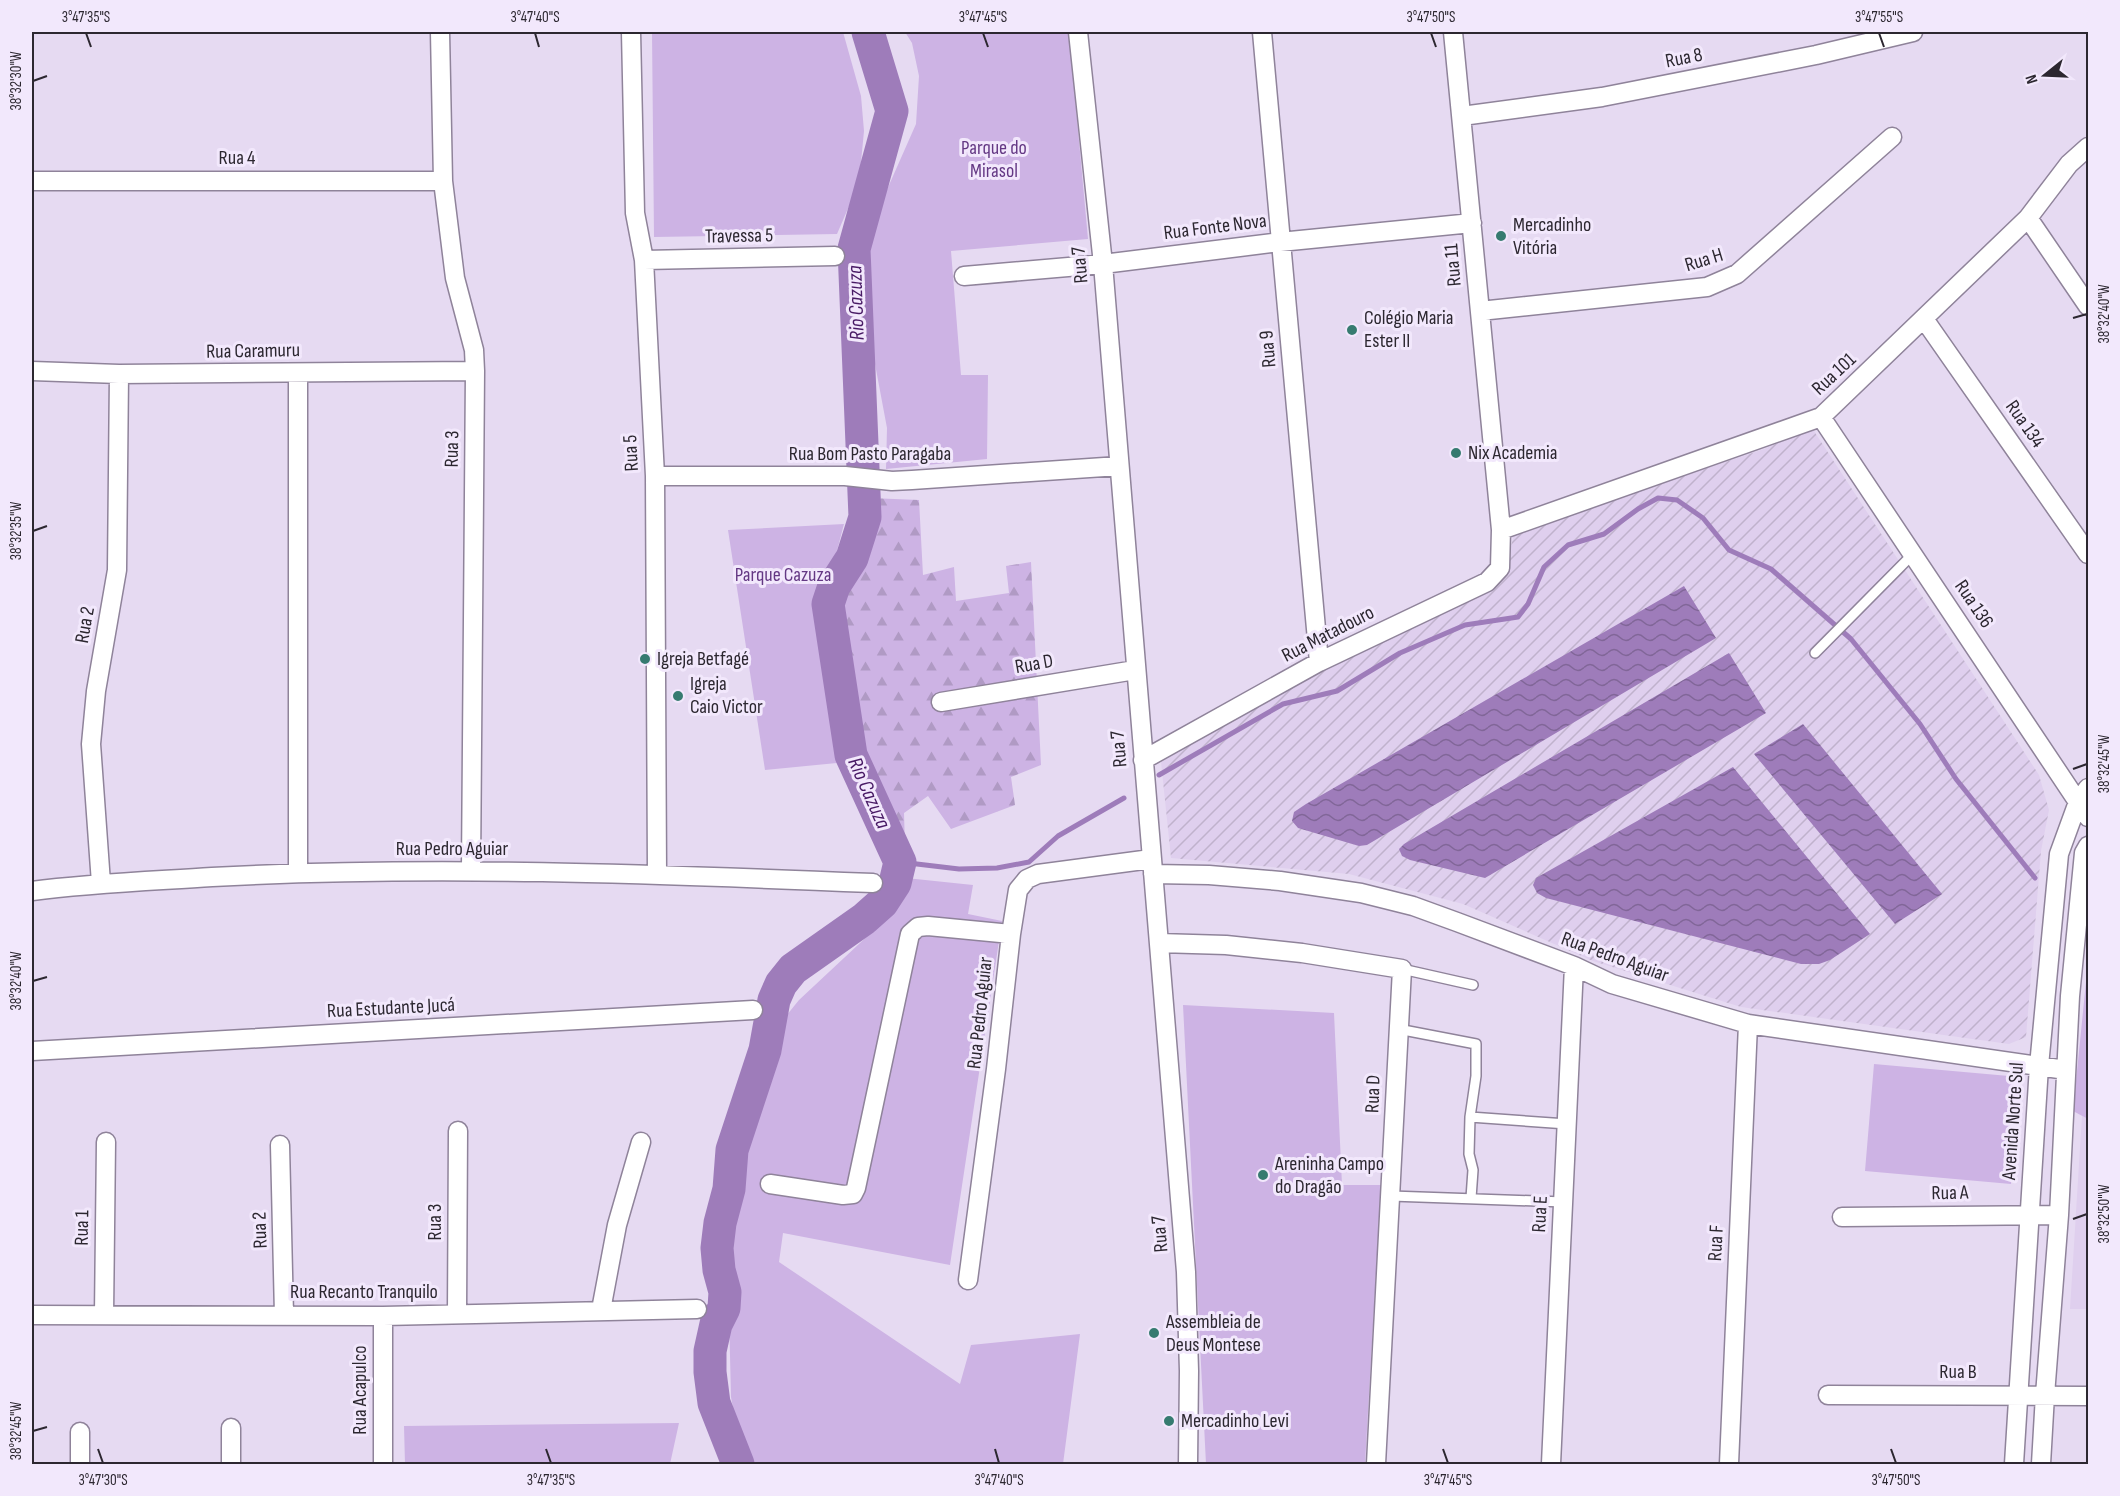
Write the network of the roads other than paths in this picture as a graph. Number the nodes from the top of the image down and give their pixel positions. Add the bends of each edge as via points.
1 (440, 32) edge
2 (631, 32) edge
3 (1078, 32) edge
4 (1262, 32) edge
5 (1453, 32) edge
6 (1913, 32) edge
7 (1462, 116) junction
8 (1892, 137) dead end
9 (2088, 147) edge
10 (443, 181) junction
11 (32, 182) edge
12 (2028, 218) junction
13 (1472, 223) junction
14 (1280, 242) junction
15 (835, 256) dead end
16 (644, 260) junction
17 (1103, 264) junction
18 (964, 276) dead end
19 (2088, 306) edge
20 (1480, 311) junction
21 (1924, 319) junction
22 (475, 370) junction
23 (32, 371) edge
24 (298, 373) junction
25 (119, 374) junction
26 (1821, 417) junction
27 (1119, 466) junction
28 (655, 476) junction
29 (1501, 530) junction
30 (1913, 554) junction
31 (2088, 554) edge
32 (1815, 654) dead end
33 (1319, 662) junction
34 (1135, 669) junction
35 (941, 702) dead end
36 (1143, 760) junction
37 (2085, 802) edge
38 (2088, 846) edge
39 (1152, 866) junction
40 (471, 870) junction
41 (298, 872) junction
42 (657, 874) junction
43 (101, 883) junction
44 (873, 884) dead end
45 (32, 891) edge
46 (1011, 934) junction
47 (1159, 943) junction
48 (1574, 966) junction
49 (1402, 969) junction
50 (1473, 985) dead end
51 (753, 1010) dead end
52 (1748, 1024) junction
53 (1398, 1029) junction
54 (32, 1051) edge
55 (2039, 1066) junction
56 (2066, 1070) junction
57 (1470, 1117) junction
58 (1567, 1124) junction
59 (458, 1131) dead end
60 (106, 1142) dead end
61 (641, 1142) dead end
62 (279, 1145) dead end
63 (770, 1184) dead end
64 (1391, 1196) junction
65 (1471, 1198) junction
66 (1564, 1202) junction
67 (2030, 1215) junction
68 (2059, 1215) junction
69 (1842, 1217) dead end
70 (968, 1280) dead end
71 (697, 1309) dead end
72 (601, 1310) junction
73 (457, 1314) junction
74 (32, 1315) edge
75 (104, 1315) junction
76 (284, 1315) junction
77 (383, 1316) junction
78 (2018, 1394) junction
79 (1828, 1395) dead end
80 (2044, 1395) junction
81 (2088, 1396) edge
82 (231, 1428) dead end
83 (80, 1432) dead end
84 (80, 1464) edge
85 (231, 1464) edge
86 (383, 1464) edge
87 (1188, 1464) edge
88 (1376, 1464) edge
89 (1551, 1464) edge
90 (1728, 1464) edge
91 (2014, 1464) edge
92 (2041, 1464) edge

1 - 10 street, Rua 3
2 - 16 street, Rua 5 via 635,213
3 - 17 street, Rua 7
4 - 14 street, Rua 9
5 - 7 street, Rua 11
6 - 7 street, Rua 8 via 1614,95
7 - 13 street, Rua 11
8 - 20 street, Rua H via 1722,283
9 - 12 street, Rua 101 via 2069,164
10 - 11 street, Rua 4
10 - 22 street, Rua 3 via 455,278 474,350
12 - 19 street
12 - 21 street, Rua 101
13 - 14 street, Rua Fonte Nova
13 - 20 street, Rua 11
14 - 17 street, Rua Fonte Nova
14 - 33 street, Rua 9
15 - 16 street, Travessa 5
16 - 28 street, Rua 5
17 - 18 street, Rua Fonte Nova
17 - 27 street, Rua 7
20 - 29 street, Rua 11
21 - 26 street, Rua 101
21 - 31 street, Rua 134
22 - 24 street, Rua Caramuru
22 - 40 street, Rua 3
23 - 25 street, Rua Caramuru
24 - 25 street, Rua Caramuru
24 - 41 street
25 - 43 street, Rua 2 via 117,570 91,744
26 - 29 street, Rua 101
26 - 30 street, Rua 136
27 - 28 street, Rua Bom Pasto Paragaba via 892,481 845,476
27 - 34 street, Rua 7
28 - 42 street, Rua 5
29 - 33 street, Rua Matadouro via 1501,564 1487,582
30 - 32 lane
30 - 37 street, Rua 136
33 - 36 street, Rua Matadouro
34 - 35 street, Rua D
34 - 36 street, Rua 7
36 - 39 street, Rua 7
37 - 55 street, Avenida Norte Sul via 2059,854
38 - 56 street via 2084,853
39 - 46 street, Rua Pedro Aguiar via 1038,874 1027,879 1018,890
39 - 47 street, Rua 7
39 - 48 street, Rua Pedro Aguiar via 1361,893 1413,906
40 - 41 street, Rua Pedro Aguiar
40 - 42 street, Rua Pedro Aguiar
41 - 43 street, Rua Pedro Aguiar
42 - 44 street, Rua Pedro Aguiar
43 - 45 street, Rua Pedro Aguiar
46 - 63 street via 928,926 918,927 910,934 856,1188 852,1194 843,1195
46 - 70 street, Rua Pedro Aguiar
47 - 49 street via 1302,953
47 - 87 street, Rua 7 via 1186,1272
48 - 52 street, Rua Pedro Aguiar via 1612,984
48 - 58 street, Rua E
49 - 50 lane
49 - 53 street, Rua D
51 - 54 street, Rua Estudante Jucá
52 - 55 street, Rua Pedro Aguiar
52 - 90 street, Rua F
53 - 57 lane via 1476,1044
53 - 64 street, Rua D
55 - 56 street, Rua Pedro Aguiar
55 - 67 street, Avenida Norte Sul
56 - 68 street
57 - 58 lane
57 - 65 lane
58 - 66 street, Rua E
59 - 73 street, Rua 3
60 - 75 street, Rua 1
61 - 72 street via 617,1225
62 - 76 street, Rua 2
64 - 65 lane
64 - 88 street, Rua D
65 - 66 lane
66 - 89 street, Rua E
67 - 68 street, Rua A
67 - 69 street, Rua A
67 - 78 street, Avenida Norte Sul
68 - 80 street
71 - 72 street, Rua Recanto Tranquilo
72 - 73 street, Rua Recanto Tranquilo
73 - 77 street, Rua Recanto Tranquilo
74 - 75 street, Rua Recanto Tranquilo
75 - 76 street, Rua Recanto Tranquilo
76 - 77 street, Rua Recanto Tranquilo
77 - 86 street, Rua Acapulco
78 - 79 street, Rua B
78 - 80 street, Rua B
78 - 91 street, Avenida Norte Sul
80 - 81 street, Rua B
80 - 92 street
82 - 85 street
83 - 84 street

